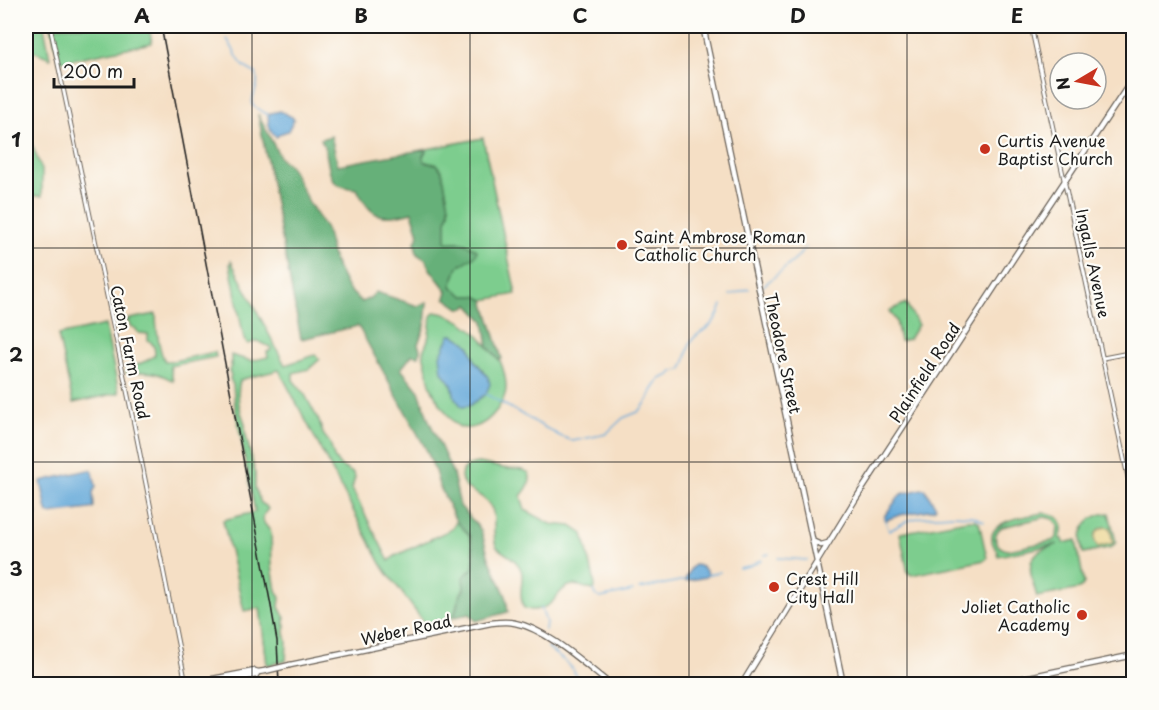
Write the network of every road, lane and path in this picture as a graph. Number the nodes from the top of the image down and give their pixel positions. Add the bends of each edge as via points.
1 (50, 26) edge
2 (703, 26) edge
3 (1030, 26) edge
4 (1134, 77) edge
5 (1064, 183) junction
6 (1134, 352) edge
7 (1102, 358) junction
8 (1134, 505) edge
9 (812, 541) junction
10 (828, 543) junction
11 (816, 561) junction
12 (807, 577) junction
13 (822, 585) junction
14 (1134, 655) edge
15 (258, 672) junction
16 (186, 684) edge
17 (210, 684) edge
18 (610, 684) edge
19 (741, 684) edge
20 (843, 684) edge
21 (995, 684) edge

1 - 16 street, Caton Farm Road
2 - 9 main road, Theodore Street
3 - 5 street, Ingalls Avenue
4 - 5 main road, Plainfield Road
5 - 7 street, Ingalls Avenue
5 - 10 main road, Plainfield Road
6 - 7 street
7 - 8 street, Ingalls Avenue
9 - 10 main road
9 - 11 main road, Theodore Street
10 - 11 main road, Plainfield Road
11 - 12 main road, Plainfield Road
11 - 13 main road, Theodore Street
12 - 13 main road
12 - 19 main road, Plainfield Road
13 - 20 main road, Theodore Street
14 - 21 main road
15 - 16 main road, Weber Road
15 - 17 main road, Weber Road
15 - 18 main road, Weber Road, bridge via 512,622 554,641

